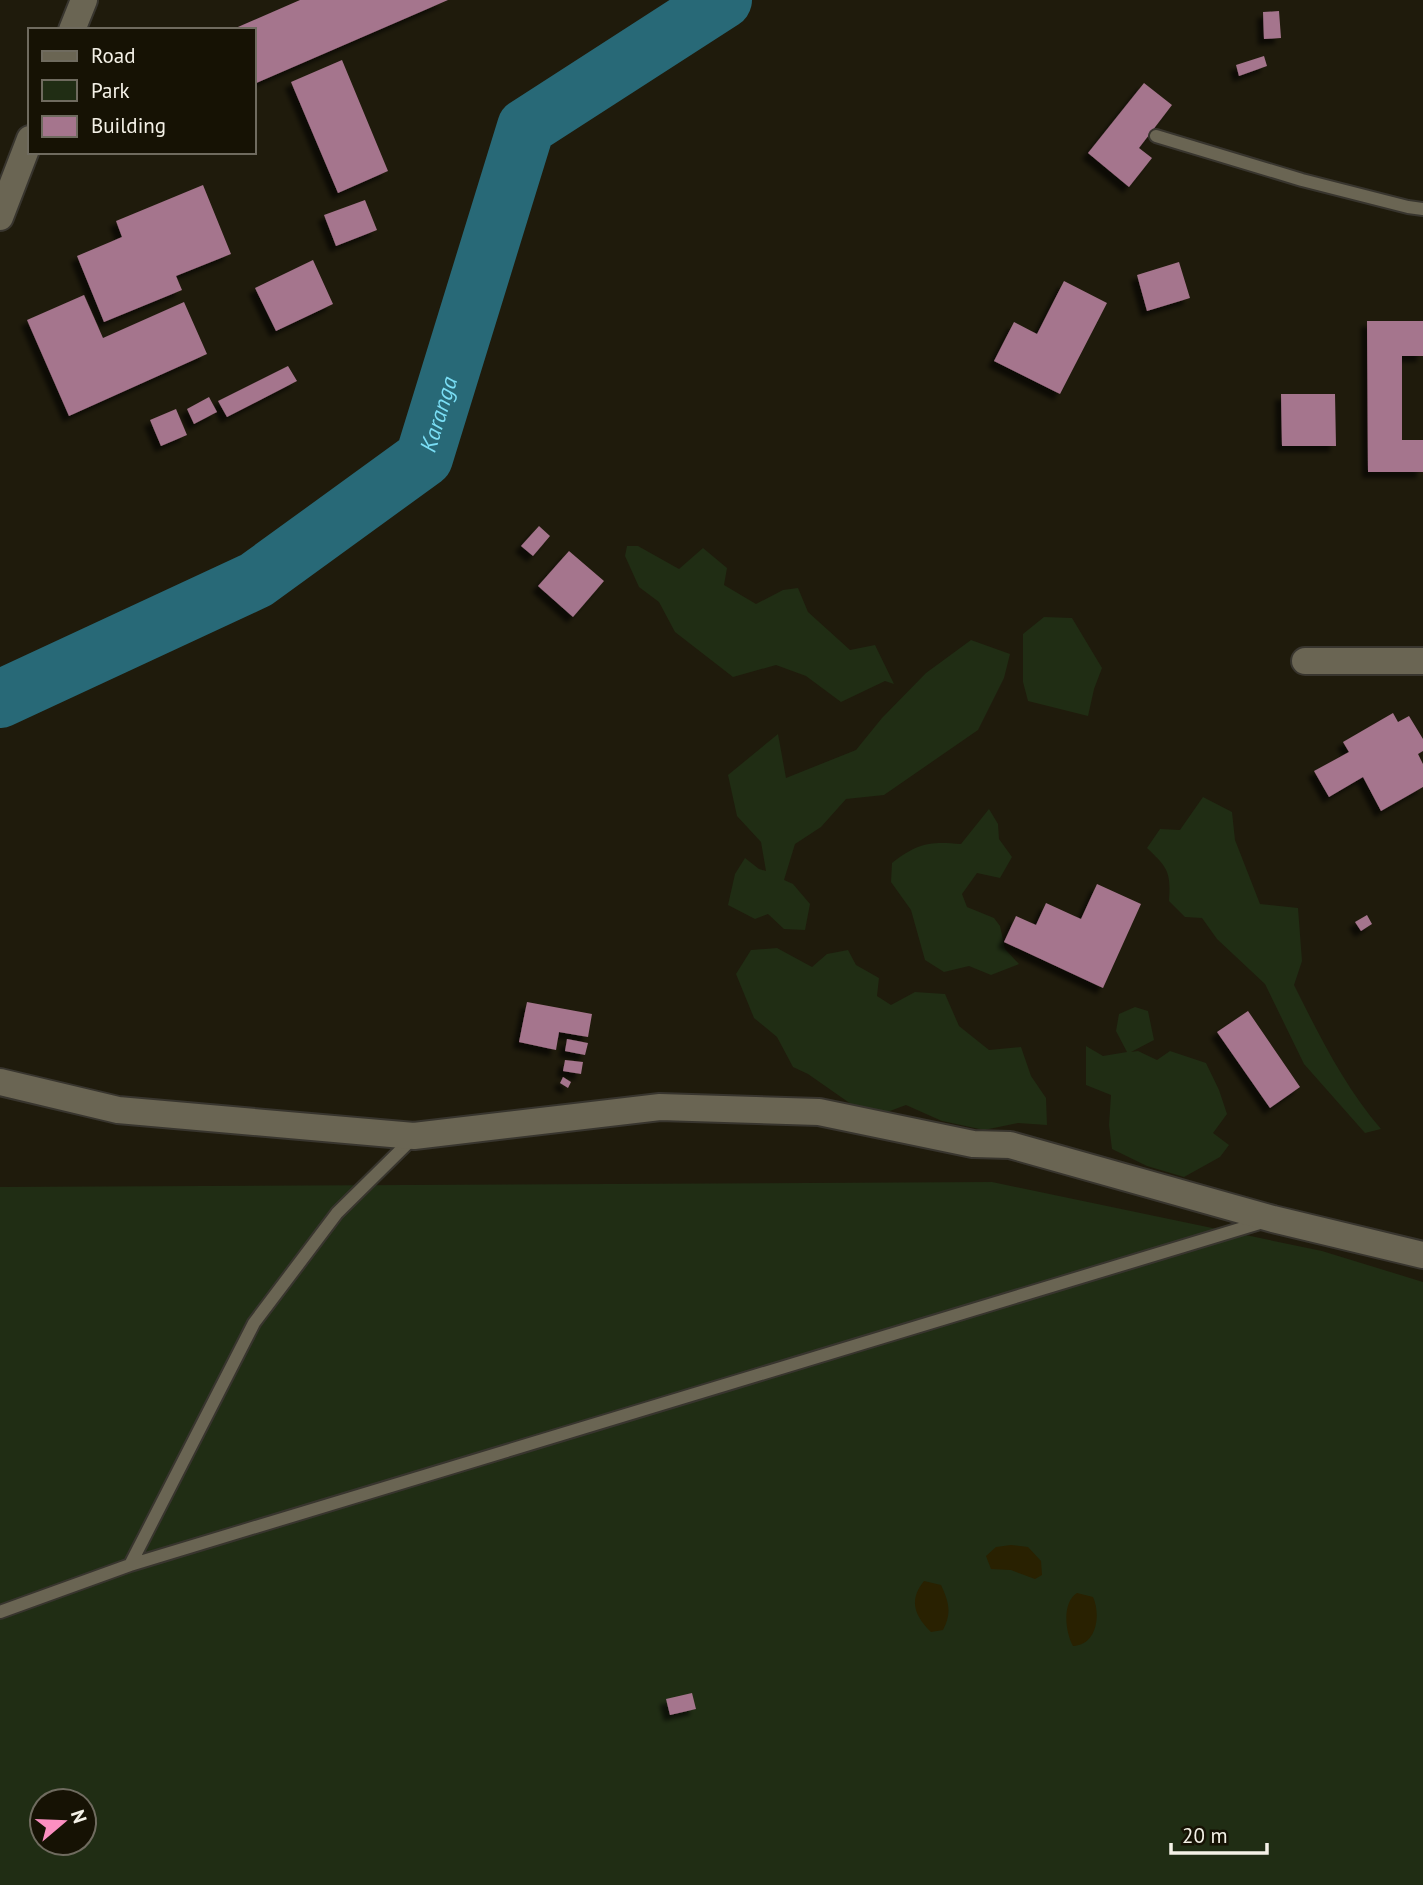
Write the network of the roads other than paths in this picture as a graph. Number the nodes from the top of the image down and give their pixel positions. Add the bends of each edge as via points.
1 (84, 0) edge
2 (73, 28) edge
3 (1156, 136) dead end
4 (28, 144) edge
5 (1423, 209) edge
6 (0, 217) edge
7 (1306, 661) dead end
8 (1423, 661) edge
9 (0, 1082) edge
10 (414, 1136) junction
11 (1273, 1219) junction
12 (1423, 1255) edge
13 (130, 1565) junction
14 (0, 1612) edge

1 - 2 street
3 - 5 lane via 1302,180
4 - 6 street
7 - 8 street
9 - 10 street via 118,1110
10 - 11 street via 660,1107 819,1112 974,1144 1010,1145
10 - 13 lane via 337,1213 254,1323
11 - 12 street
11 - 13 lane
13 - 14 lane

